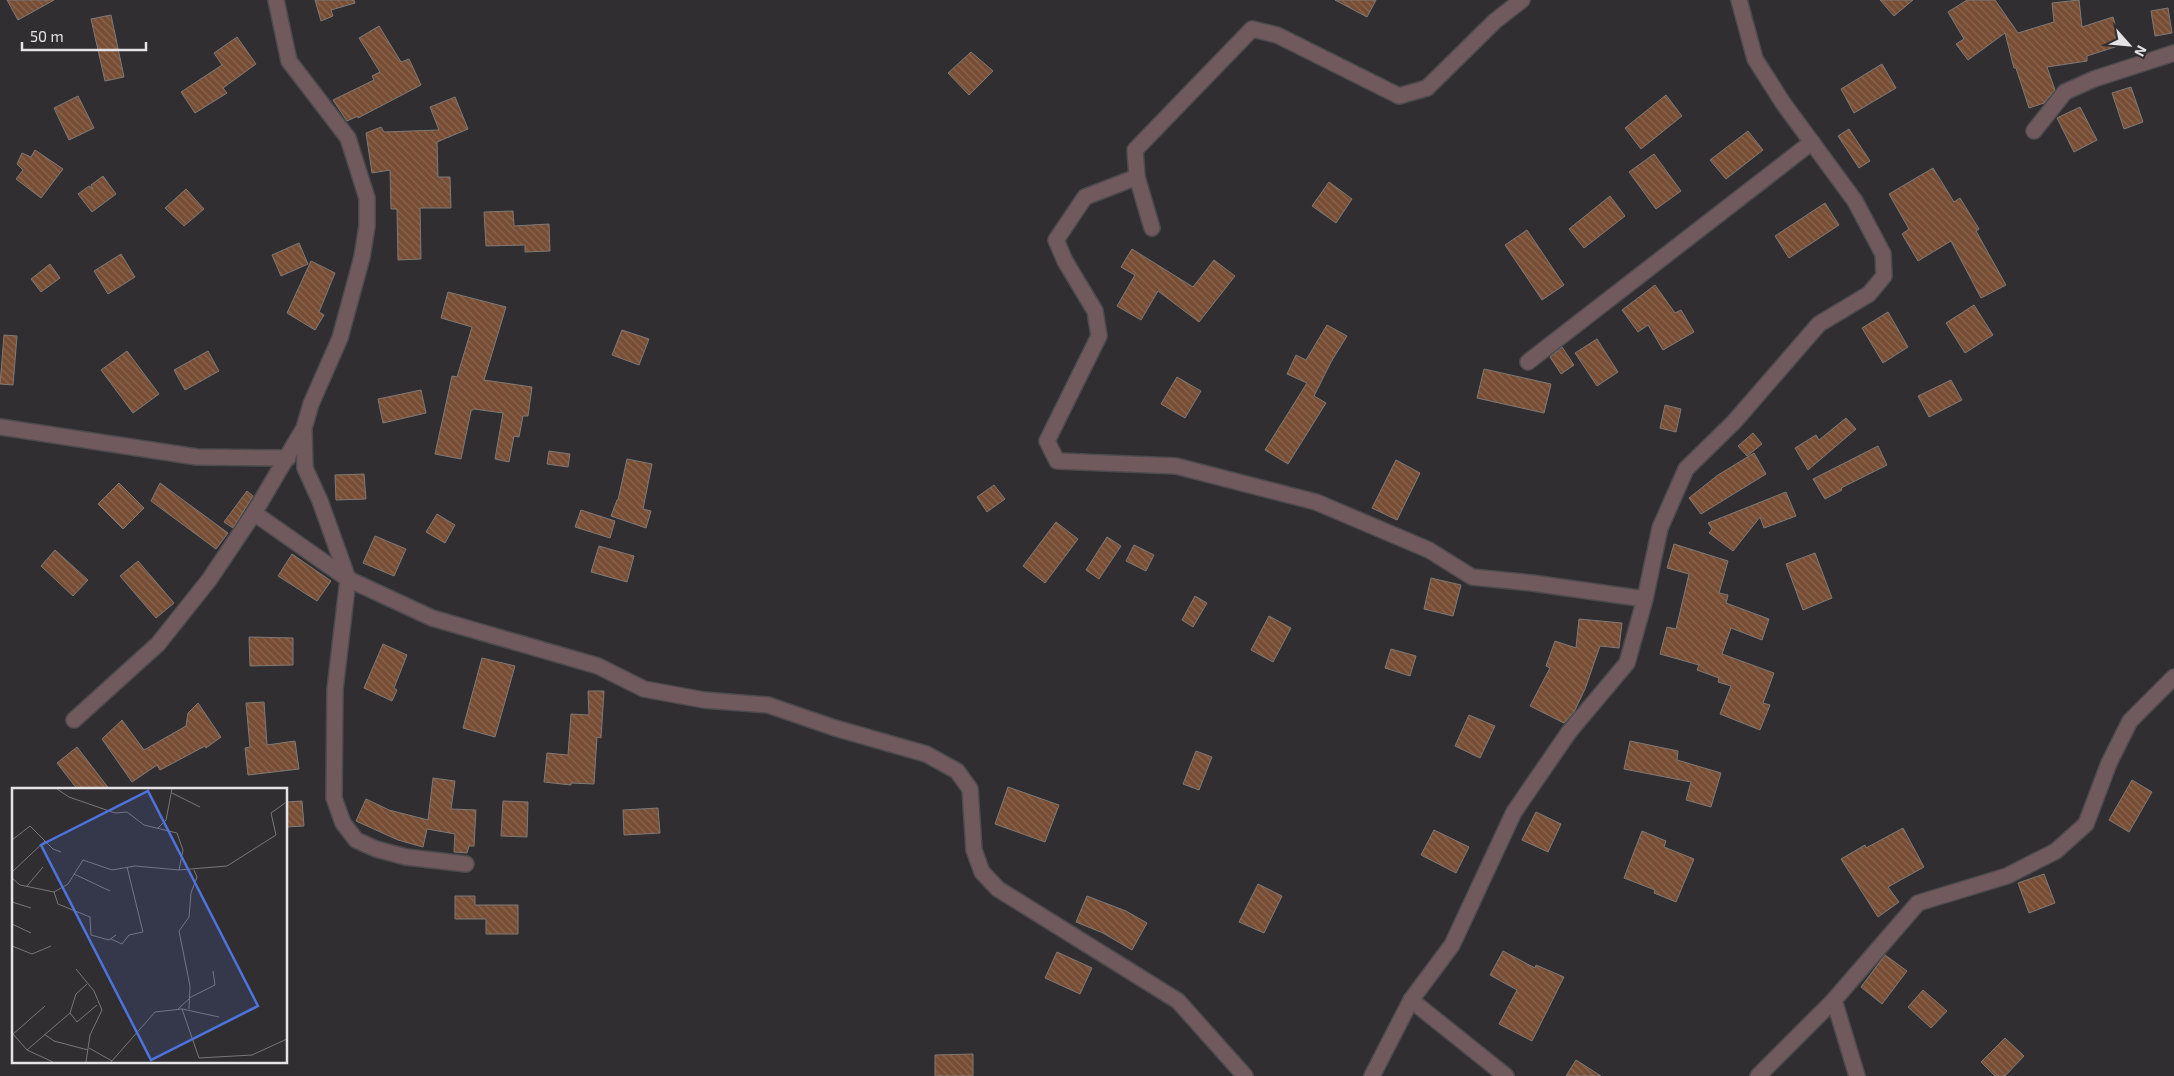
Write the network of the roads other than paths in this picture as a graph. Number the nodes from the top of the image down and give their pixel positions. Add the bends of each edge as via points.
1 (276, 0) edge
2 (1522, 0) edge
3 (1739, 0) edge
4 (2174, 52) edge
5 (2034, 131) dead end
6 (1812, 142) junction
7 (1137, 177) junction
8 (1152, 228) dead end
9 (1528, 362) dead end
10 (0, 427) edge
11 (304, 428) junction
12 (288, 458) junction
13 (254, 513) junction
14 (348, 579) junction
15 (1645, 599) junction
16 (2174, 677) edge
17 (74, 720) dead end
18 (466, 864) dead end
19 (1411, 1000) junction
20 (1834, 1000) junction
21 (1245, 1076) edge
22 (1372, 1076) edge
23 (1506, 1076) edge
24 (1758, 1076) edge
25 (1857, 1076) edge

1 - 11 street via 289,61 348,138 367,198 362,257 340,338
2 - 7 street via 1495,21 1428,88 1399,96 1277,35 1252,28 1135,150
3 - 6 street via 1755,59
4 - 5 street via 2065,92
6 - 9 street
6 - 15 street via 1855,201 1883,254 1884,276 1869,294 1819,324 1734,422 1686,469 1660,528
7 - 8 street
7 - 15 street via 1085,197 1056,240 1095,311 1099,336 1047,441 1057,461 1176,466 1316,502 1429,550 1472,577
10 - 12 street via 197,456
11 - 12 street
11 - 14 street via 305,468
12 - 13 street
13 - 14 street
13 - 17 street via 209,580 158,644
14 - 18 street via 335,689 334,798 343,823 356,840 376,849 406,857
14 - 21 street via 432,618 598,666 644,689 704,700 768,704 834,728 926,754 957,772 970,789 974,850 982,872 998,889 1178,1001
15 - 19 street via 1627,663 1569,732 1514,812 1452,945
16 - 20 street via 2130,721 2109,763 2086,824 2056,851 2007,876 1918,903
19 - 22 street
19 - 23 street
20 - 24 street
20 - 25 street

